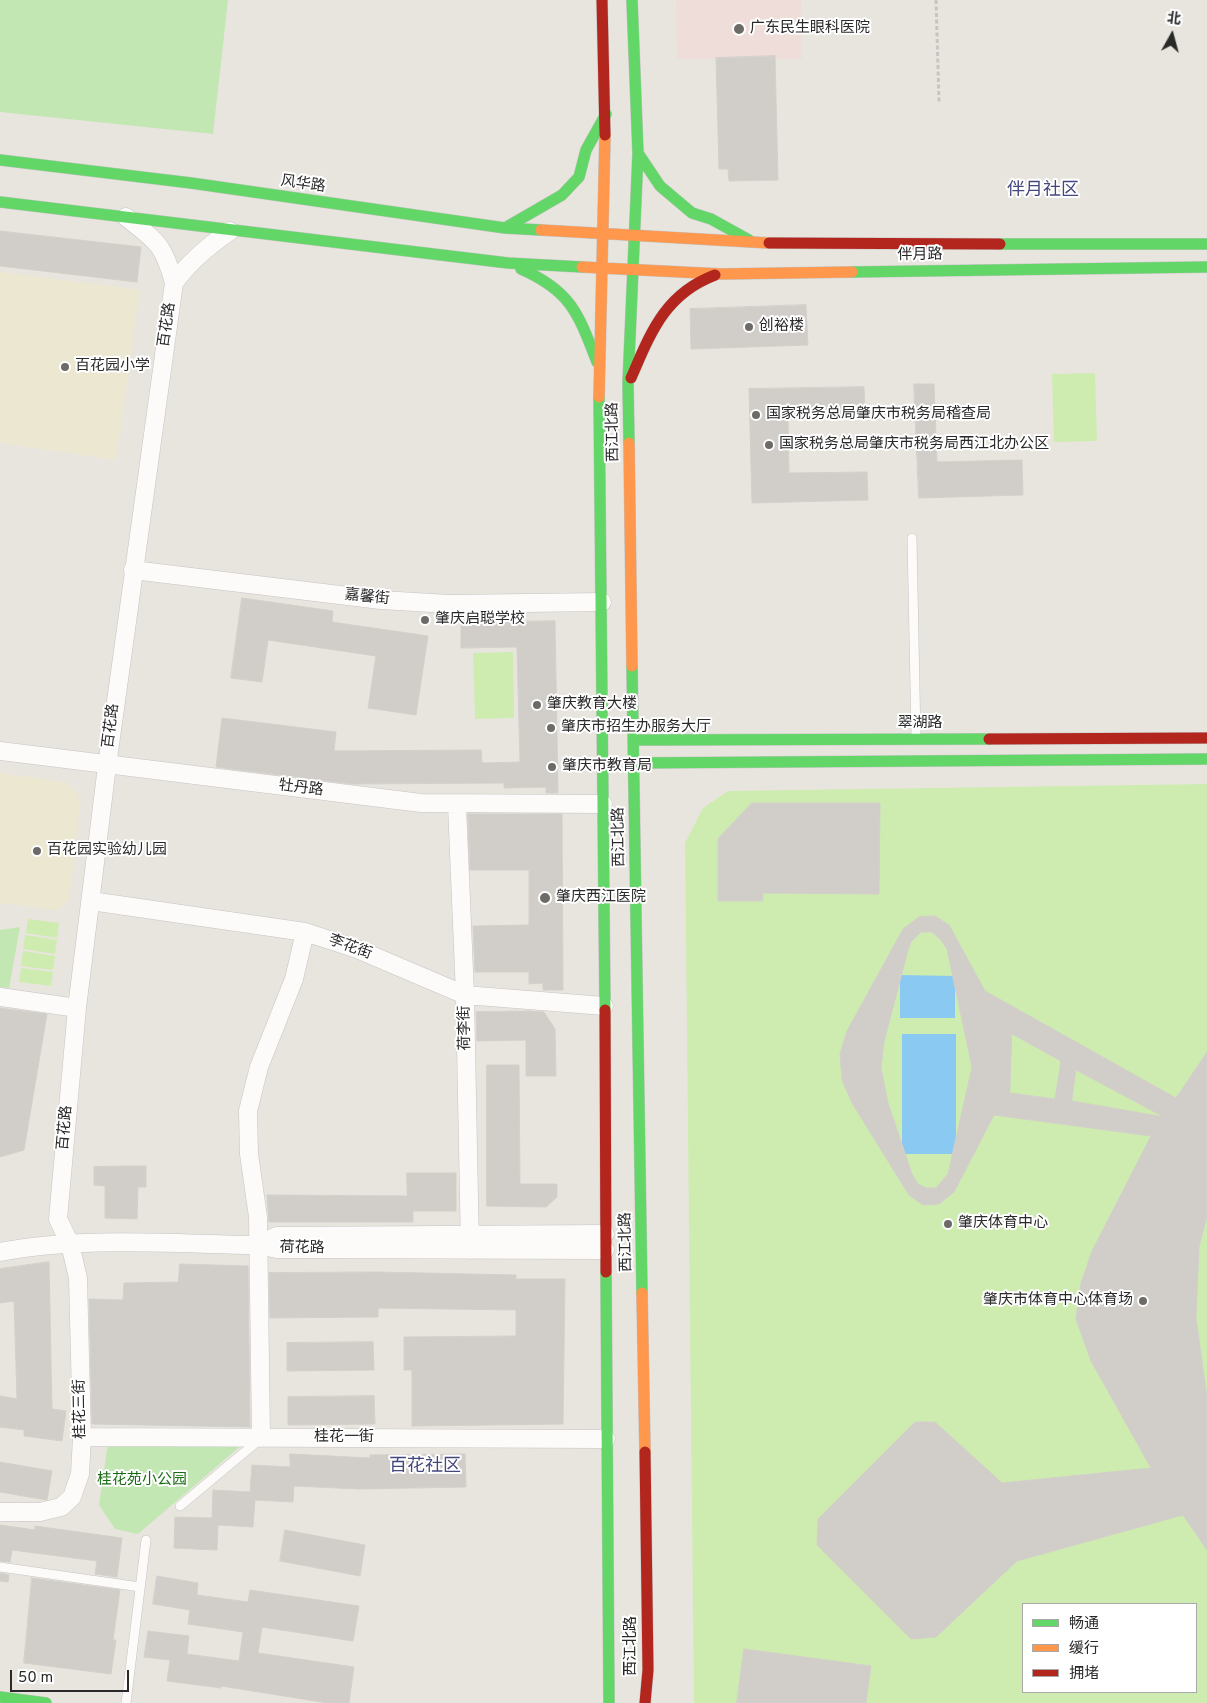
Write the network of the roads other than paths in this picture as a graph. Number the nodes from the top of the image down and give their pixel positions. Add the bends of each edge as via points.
1 (602, 0) edge
2 (632, 0) edge
3 (626, 77) junction
4 (603, 78) junction
5 (606, 114) junction
6 (638, 153) junction
7 (0, 160) edge
8 (0, 202) edge
9 (126, 217) junction
10 (505, 228) junction
11 (230, 231) junction
12 (602, 234) junction
13 (634, 236) junction
14 (755, 243) junction
15 (1207, 244) edge
16 (508, 263) junction
17 (1207, 267) edge
18 (601, 268) junction
19 (633, 270) junction
20 (721, 274) junction
21 (174, 283) junction
22 (598, 364) junction
23 (628, 383) junction
24 (614, 417) junction
25 (912, 538) dead end
26 (133, 570) junction
27 (602, 602) junction
28 (1207, 738) edge
29 (634, 740) junction
30 (917, 750) junction
31 (0, 751) edge
32 (1207, 759) edge
33 (634, 763) junction
34 (107, 766) junction
35 (603, 804) junction
36 (458, 805) junction
37 (91, 900) junction
38 (305, 932) junction
39 (465, 995) junction
40 (0, 997) edge
41 (604, 1006) junction
42 (77, 1008) junction
43 (470, 1242) junction
44 (605, 1242) junction
45 (70, 1244) junction
46 (258, 1246) junction
47 (0, 1252) edge
48 (82, 1437) junction
49 (261, 1438) junction
50 (606, 1440) junction
51 (180, 1506) dead end
52 (0, 1512) edge
53 (146, 1540) dead end
54 (0, 1567) edge
55 (140, 1587) junction
56 (610, 1665) junction
57 (648, 1670) junction
58 (599, 1688) dead end
59 (0, 1697) edge
60 (46, 1703) edge
61 (126, 1703) edge
62 (609, 1703) edge
63 (645, 1703) edge
64 (656, 1703) edge

1 - 4 main road, 西江北路
2 - 3 main road, 西江北路
3 - 4 main road
3 - 6 main road, 西江北路
4 - 5 main road, 西江北路
5 - 10 main road via 586,150 579,177 562,195
5 - 12 main road, 西江北路
6 - 13 main road, 西江北路
6 - 14 main road via 660,186 692,213 711,219
7 - 10 main road, 风华路 via 191,183 422,222
8 - 9 main road
9 - 11 main road
9 - 21 street via 155,240 166,254
10 - 12 main road, 风华路
11 - 16 main road via 418,249
11 - 21 street, 百花路 via 210,245
12 - 13 main road, 风华路
12 - 18 main road, 西江北路
13 - 14 main road, 伴月路
13 - 19 main road, 西江北路
14 - 15 main road, 伴月路
16 - 18 main road
16 - 22 main road via 544,278 564,294 578,315
17 - 20 main road, 伴月路
18 - 19 main road, 伴月路
18 - 22 main road, 西江北路
19 - 20 main road, 伴月路
19 - 23 main road, 西江北路
20 - 23 main road via 697,280 665,310 653,328
21 - 26 street, 百花路
22 - 24 main road, 西江北路
23 - 24 main road, 西江北路
24 - 27 main road, 西江北路
24 - 29 main road, 西江北路
25 - 30 lane
26 - 27 street, 嘉馨街 via 381,600 449,604
26 - 34 street, 百花路
27 - 35 main road, 西江北路
28 - 30 main road, 翠湖路
29 - 30 main road, 翠湖路
29 - 33 main road, 西江北路
30 - 32 main road, 翠湖路
30 - 33 main road, 翠湖路
31 - 34 street, 牡丹路
33 - 57 main road, 西江北路 via 642,1608
34 - 36 street, 牡丹路
34 - 37 street, 百花路
35 - 36 street, 牡丹路
35 - 41 main road, 西江北路
36 - 39 street, 荷李街
37 - 38 street, 李花街
37 - 42 street, 百花路
38 - 39 street, 李花街 via 357,949
38 - 46 street via 294,979 259,1067 248,1111
39 - 41 street, 李花街
39 - 43 street, 荷李街
40 - 42 street
41 - 44 main road, 西江北路
42 - 45 street, 百花路 via 58,1219
43 - 44 street, 荷花路
43 - 46 street, 荷花路 via 277,1249
44 - 50 main road, 西江北路
45 - 46 street, 荷花路
45 - 47 street, 荷花路
45 - 48 street, 桂花三街 via 78,1278
46 - 49 street
48 - 49 street, 桂花一街
48 - 52 street, 桂花三街 via 80,1474 72,1497 61,1507 40,1512
49 - 50 street, 桂花一街
49 - 51 lane
50 - 56 main road, 西江北路 via 613,1612
53 - 55 lane
54 - 55 lane
55 - 61 lane
56 - 58 main road
56 - 62 main road, 西江北路
57 - 63 main road, 西江北路
57 - 64 main road
59 - 60 main road

